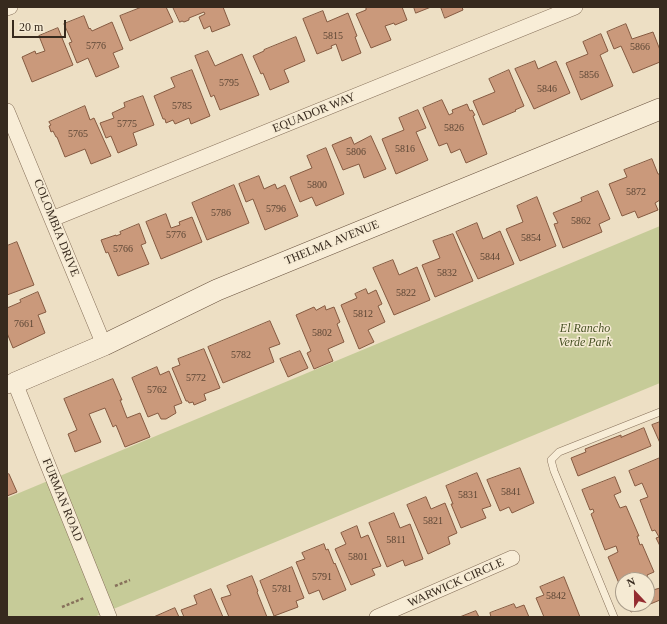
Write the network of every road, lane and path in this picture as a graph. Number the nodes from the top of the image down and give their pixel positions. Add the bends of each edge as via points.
1 (10, 7) edge
2 (576, 7) edge
3 (7, 8) edge
4 (553, 11) edge
5 (660, 109) edge
6 (7, 111) edge
7 (52, 219) junction
8 (104, 346) junction
9 (11, 385) edge
10 (660, 412) edge
11 (512, 558) dead end
12 (109, 617) edge
13 (378, 617) edge
14 (614, 617) edge

1 - 3 street
2 - 4 street, EQUADOR WAY
4 - 7 street, EQUADOR WAY
5 - 8 street, THELMA AVENUE via 217,290
6 - 7 street, COLOMBIA DRIVE
7 - 8 street, COLOMBIA DRIVE
8 - 9 street, THELMA AVENUE
9 - 12 street, FURMAN ROAD
10 - 14 lane via 559,452 551,460
11 - 13 street, WARWICK CIRCLE

